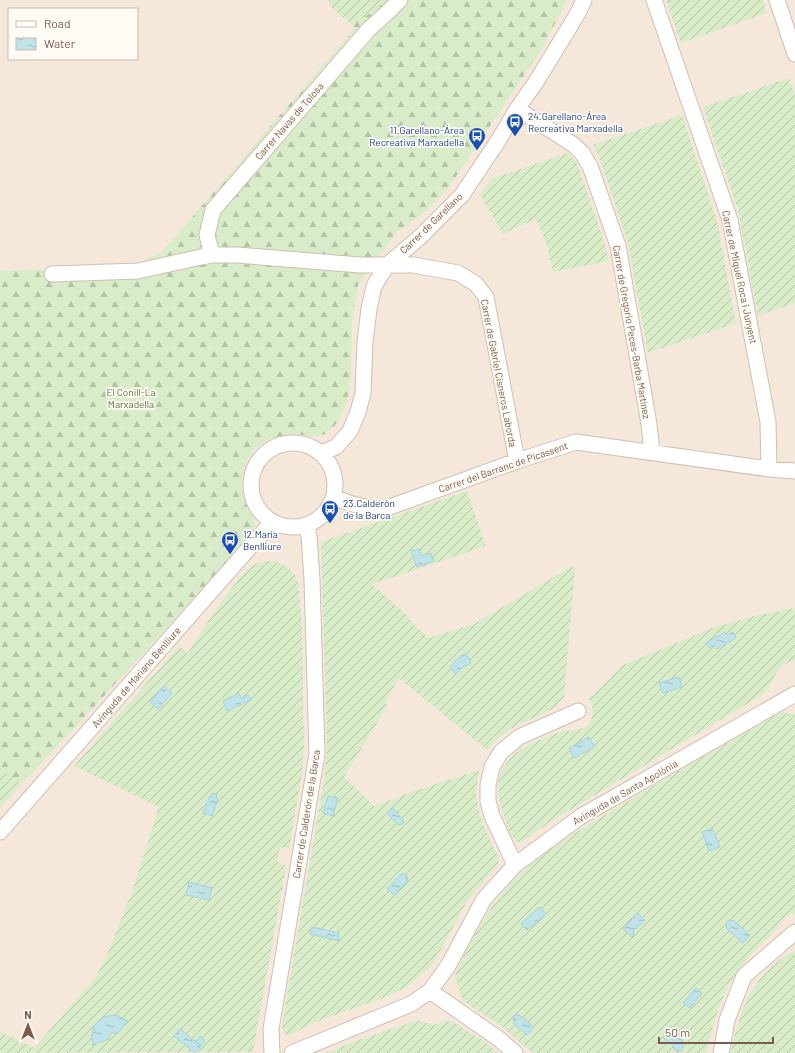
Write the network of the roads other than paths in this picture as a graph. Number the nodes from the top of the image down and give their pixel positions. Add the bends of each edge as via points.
1 (400, 0) edge
2 (584, 0) edge
3 (654, 0) edge
4 (777, 0) edge
5 (795, 54) edge
6 (517, 109) junction
7 (212, 255) junction
8 (387, 265) junction
9 (52, 274) dead end
10 (650, 452) junction
11 (321, 453) junction
12 (517, 461) junction
13 (769, 469) junction
14 (795, 471) edge
15 (334, 497) junction
16 (272, 522) junction
17 (306, 526) junction
18 (795, 694) edge
19 (578, 711) dead end
20 (0, 832) edge
21 (515, 865) junction
22 (795, 932) edge
23 (430, 991) junction
24 (272, 1053) edge
25 (292, 1053) edge
26 (515, 1053) edge
27 (721, 1053) edge

1 - 7 street, Carrer Navas de Tolosa via 369,29 213,210 207,235
2 - 6 street, Carrer de Garellano via 536,82
3 - 13 street, Carrer de Miquel Roca i Junyent via 730,220 768,422
4 - 5 street
6 - 8 street, Carrer de Garellano via 462,195 419,238
6 - 10 street, Carrer de Gregorio Peces-Barba Martínez via 574,145 590,166 618,246 648,418
7 - 8 street, Carrer de Gabriel Cisneros Laborda
7 - 9 street, Carrer de Gabriel Cisneros Laborda via 138,271
8 - 11 street, Carrer de Garellano via 374,286 369,309 358,412 350,431 336,447
8 - 12 street, Carrer de Gabriel Cisneros Laborda via 413,265 458,273 476,284 486,297
10 - 12 street, Carrer del Barranc de Picassent via 576,442
10 - 13 street, Carrer del Barranc de Picassent
11 - 15 street via 334,473
11 - 16 street via 309,446 295,443 281,445 268,451 259,461 252,473 251,488 254,501 261,513
12 - 15 street, Carrer del Barranc de Picassent via 384,509 350,504
13 - 14 street, Carrer del Barranc de Picassent
15 - 17 street via 328,509
16 - 17 street via 283,526
16 - 20 street, Avinguda de Mariano Benlliure
17 - 24 street, Carrer de Calderón de la Barca via 312,579 317,754 271,1029
18 - 21 street, Avinguda de Santa Apolònia via 580,817
19 - 21 street via 519,737 500,752 492,767 488,784 488,802
21 - 23 street, Avinguda de Santa Apolònia via 484,899 448,966
22 - 27 street via 744,976 727,1020
23 - 25 street, Avinguda de Santa Apolònia via 411,1004
23 - 26 street

